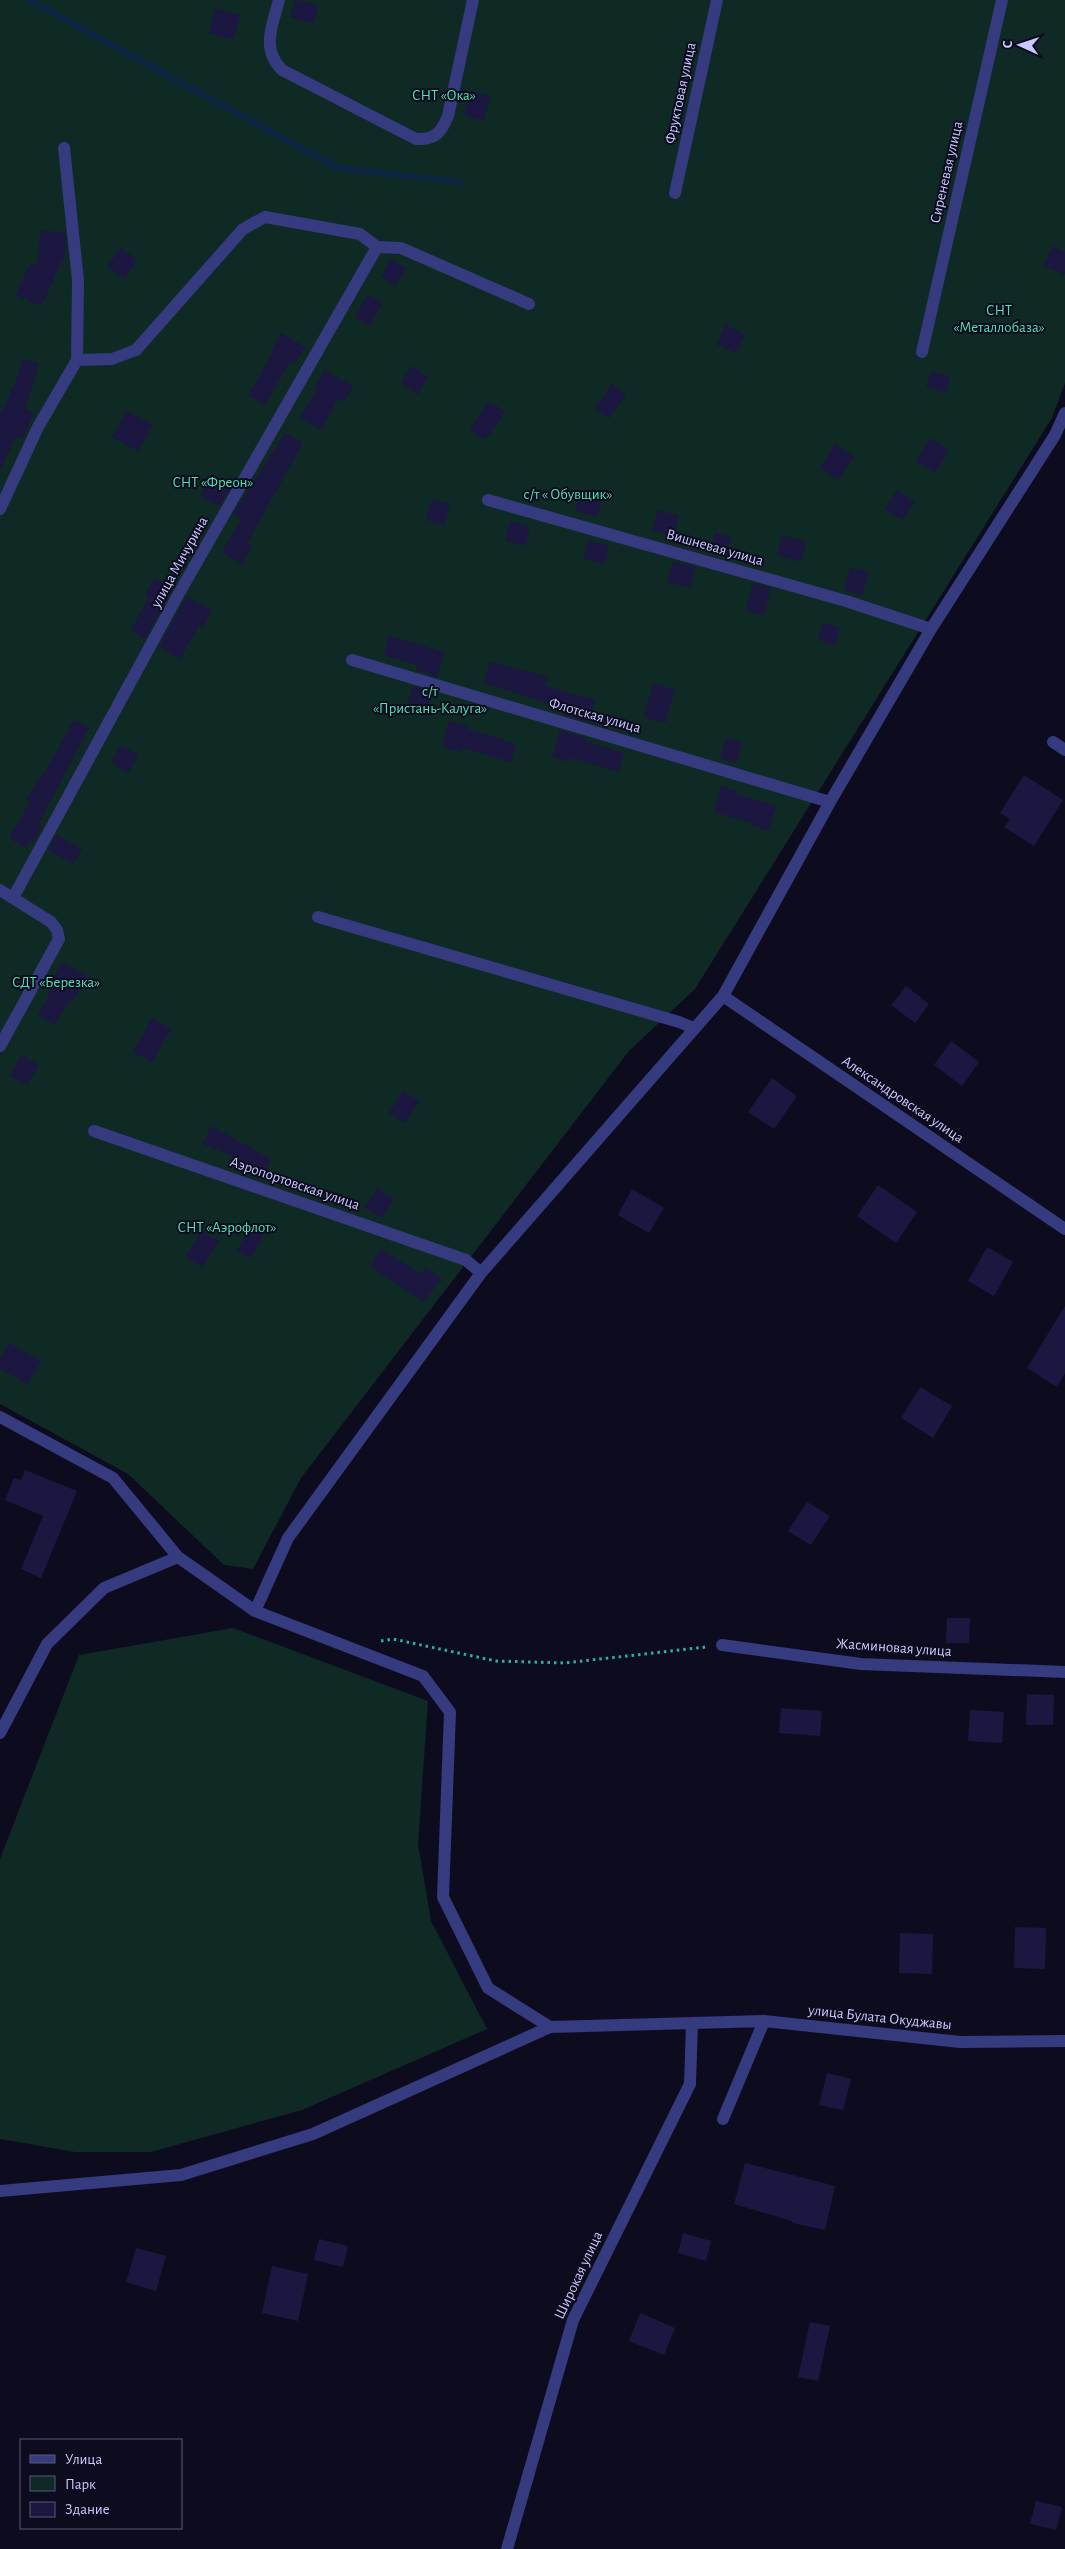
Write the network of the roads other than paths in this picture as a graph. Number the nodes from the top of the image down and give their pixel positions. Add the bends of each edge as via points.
1 (279, 0) edge
2 (473, 0) edge
3 (717, 0) edge
4 (1002, 0) edge
5 (64, 148) dead end
6 (675, 192) dead end
7 (377, 247) junction
8 (529, 304) dead end
9 (922, 352) dead end
10 (77, 360) junction
11 (1065, 413) edge
12 (488, 500) dead end
13 (0, 509) edge
14 (931, 629) junction
15 (352, 660) dead end
16 (1053, 742) dead end
17 (1065, 750) edge
18 (830, 802) junction
19 (0, 890) edge
20 (14, 896) junction
21 (318, 917) dead end
22 (723, 996) junction
23 (694, 1028) junction
24 (0, 1046) edge
25 (94, 1130) dead end
26 (1065, 1229) edge
27 (481, 1273) junction
28 (0, 1416) edge
29 (178, 1558) junction
30 (256, 1611) junction
31 (722, 1645) road end
32 (1065, 1672) edge
33 (0, 1734) edge
34 (764, 2021) junction
35 (692, 2023) junction
36 (550, 2027) junction
37 (1065, 2040) edge
38 (723, 2119) dead end
39 (0, 2191) edge
40 (508, 2549) edge

1 - 2 street via 269,49 273,61 282,70 416,139 429,140 442,132 448,116
3 - 6 street, Фруктовая улица
4 - 9 street, Сиреневая улица
5 - 10 street via 78,280
7 - 8 street via 401,248
7 - 10 street via 360,234 265,217 243,229 136,350 112,359
7 - 20 street, улица Мичурина via 178,595
10 - 13 street via 38,427
11 - 14 street
12 - 14 street, Вишневая улица via 846,601
14 - 18 street
15 - 18 street, Флотская улица
16 - 17 street
18 - 22 street
19 - 20 street
20 - 24 street via 51,922 59,939
21 - 23 street
22 - 23 street
22 - 26 street, Александровская улица
23 - 27 street
25 - 27 street, Аэропортовская улица via 466,1260
27 - 30 street via 288,1538
28 - 29 street via 113,1478
29 - 30 street
29 - 33 street via 104,1588 47,1644
30 - 36 street via 424,1676 450,1712 443,1897 488,1988
31 - 32 street, Жасминовая улица via 861,1664
34 - 35 street, улица Булата Окуджавы
34 - 37 street, улица Булата Окуджавы via 960,2042
34 - 38 street
35 - 36 street, улица Булата Окуджавы
35 - 40 street, Широкая улица via 690,2084 573,2320
36 - 39 street via 313,2134 181,2175

